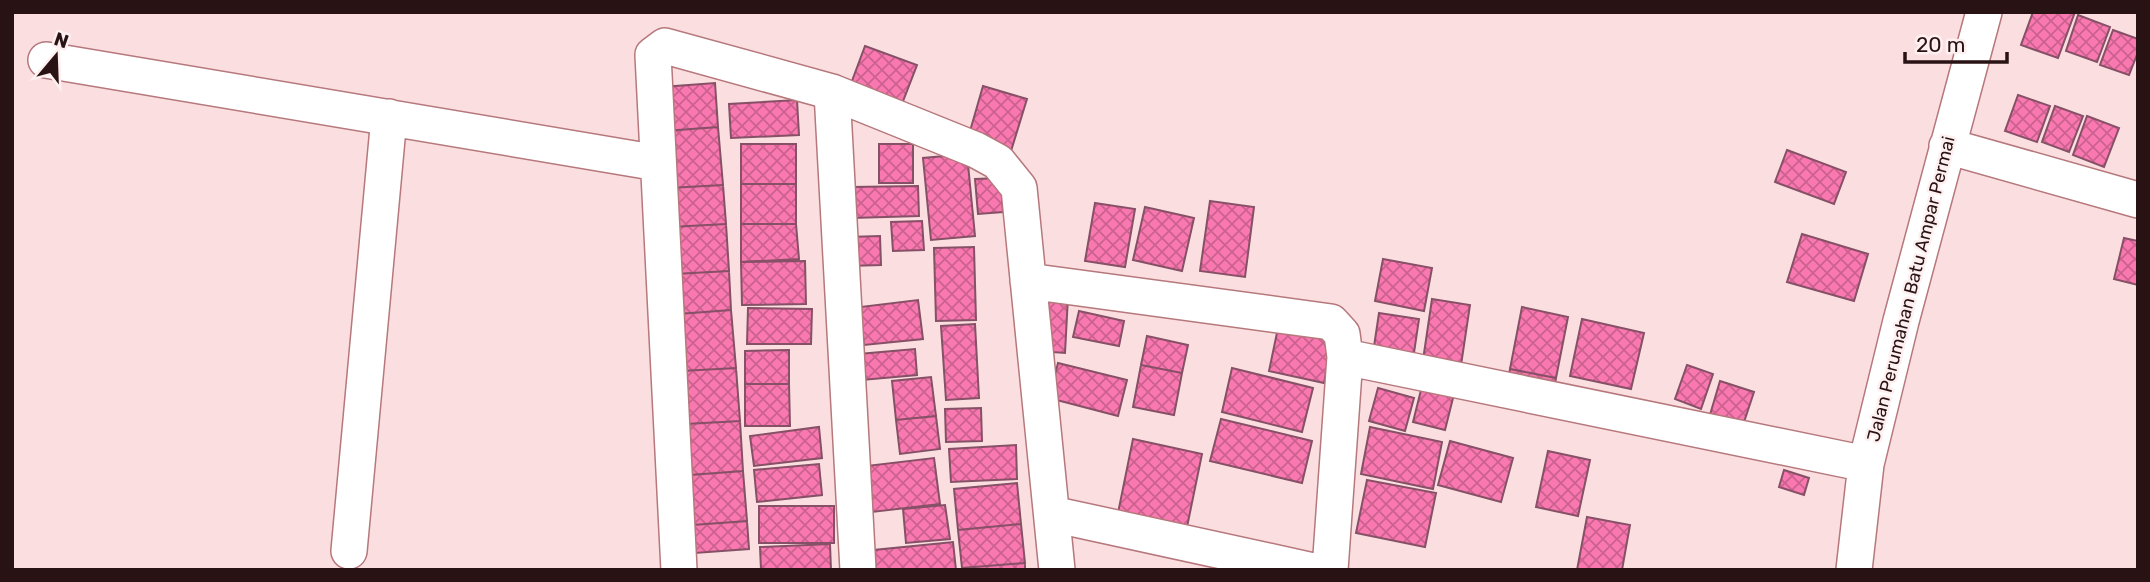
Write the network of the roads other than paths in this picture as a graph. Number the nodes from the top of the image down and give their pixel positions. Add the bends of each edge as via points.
1 (1984, 12) edge
2 (46, 60) dead end
3 (832, 92) junction
4 (389, 117) junction
5 (1947, 146) junction
6 (658, 163) junction
7 (2138, 200) edge
8 (1028, 281) junction
9 (1345, 357) junction
10 (1866, 464) junction
11 (1052, 514) junction
12 (349, 551) dead end
13 (679, 570) edge
14 (858, 570) edge
15 (1057, 570) edge
16 (1309, 570) edge
17 (1330, 570) edge
18 (1854, 570) edge

1 - 5 street, Jalan Perumahan Batu Ampar Permai
2 - 4 street
3 - 6 street via 665,46 653,55
3 - 8 street via 998,162 1019,188
3 - 14 street
4 - 6 street
4 - 12 street
5 - 7 street
5 - 10 street, Jalan Perumahan Batu Ampar Permai
6 - 13 street
8 - 9 street via 1331,322 1342,334
8 - 11 street
9 - 10 street
9 - 17 street
10 - 18 street, Jalan Perumahan Batu Ampar Permai
11 - 15 street
11 - 16 street

